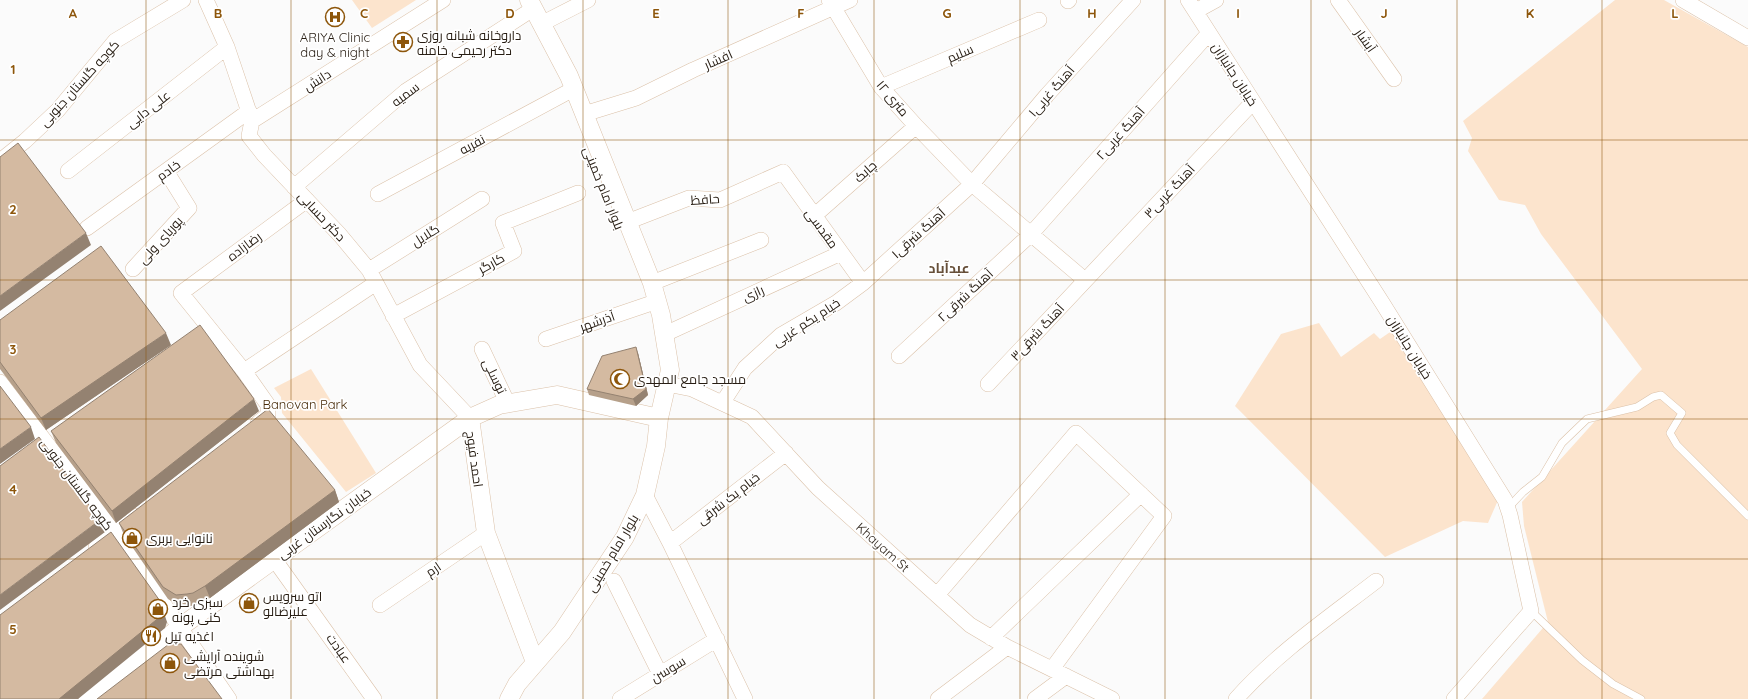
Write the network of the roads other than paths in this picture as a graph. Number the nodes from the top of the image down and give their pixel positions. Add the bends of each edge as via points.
1 (182, 0) edge
2 (206, 0) edge
3 (443, 0) edge
4 (588, 0) edge
5 (850, 0) edge
6 (1133, 0) edge
7 (1216, 0) edge
8 (1338, 0) edge
9 (1683, 0) edge
10 (832, 4) edge
11 (524, 5) edge
12 (1192, 6) edge
13 (1039, 20) dead end
14 (541, 24) junction
15 (1209, 33) junction
16 (1748, 38) edge
17 (227, 47) junction
18 (1394, 79) dead end
19 (881, 87) junction
20 (566, 93) junction
21 (1253, 102) junction
22 (584, 114) junction
23 (251, 116) junction
24 (916, 126) junction
25 (0, 160) edge
26 (68, 171) dead end
27 (166, 171) junction
28 (783, 172) joint
29 (972, 184) junction
30 (294, 187) junction
31 (578, 193) dead end
32 (378, 194) dead end
33 (306, 200) junction
34 (482, 200) dead end
35 (814, 216) junction
36 (627, 222) junction
37 (87, 228) dead end
38 (1031, 234) junction
39 (761, 240) dead end
40 (841, 253) junction
41 (134, 269) dead end
42 (369, 270) junction
43 (1085, 280) junction
44 (376, 283) junction
45 (652, 283) junction
46 (863, 283) junction
47 (649, 304) junction
48 (394, 316) junction
49 (664, 334) junction
50 (546, 339) dead end
51 (482, 349) dead end
52 (899, 356) dead end
53 (244, 371) junction
54 (0, 382) edge
55 (667, 384) junction
56 (988, 384) dead end
57 (723, 402) junction
58 (508, 404) junction
59 (470, 418) junction
60 (659, 418) junction
61 (57, 432) edge
62 (244, 434) edge
63 (44, 441) junction
64 (32, 451) edge
65 (786, 452) junction
66 (1141, 494) junction
67 (645, 495) junction
68 (1508, 509) junction
69 (146, 510) edge
70 (1748, 516) edge
71 (115, 533) junction
72 (486, 533) junction
73 (670, 542) junction
74 (83, 557) edge
75 (274, 559) junction
76 (614, 581) dead end
77 (1376, 581) dead end
78 (937, 595) junction
79 (380, 605) dead end
80 (1531, 611) junction
81 (179, 628) junction
82 (991, 638) junction
83 (717, 639) junction
84 (1007, 647) junction
85 (535, 662) junction
86 (1052, 669) junction
87 (660, 674) junction
88 (1066, 676) junction
89 (1104, 697) edge
90 (88, 699) edge
91 (229, 699) edge
92 (374, 699) edge
93 (509, 699) edge
94 (620, 699) edge
95 (745, 699) edge
96 (938, 699) edge
97 (1035, 699) edge
98 (1236, 699) edge
99 (1454, 699) edge
100 (1641, 699) edge

1 - 25 street, کوچه گلستان جنوبی via 115,40 58,110
2 - 17 street, دکتر حسابی
3 - 23 street, دانش
4 - 14 street
5 - 10 street, افشار
6 - 29 street, آهنگ غربی۱ via 1047,95
7 - 12 street
8 - 18 street, آبشار
9 - 16 street
10 - 19 street, ۱۲ متری
10 - 22 street, افشار via 636,98
11 - 14 street, بلوار امام خمینی
11 - 20 street, بلوار امام خمینی
11 - 30 street, سمیه via 406,91
12 - 15 street, خیابان جانبازان
13 - 19 street, سلیم
14 - 22 street, بلوار امام خمینی via 569,76
15 - 21 street, خیابان جانبازان
15 - 38 street, آهنگ غربی۲
17 - 23 street, دکتر حسابی
17 - 26 street, علی دایی
19 - 24 street, ۱۲ متری
20 - 32 street, نفریه
20 - 47 street, بلوار امام خمینی
21 - 43 street, آهنگ غربی۳
21 - 68 street, خیابان جانبازان via 1387,310 1505,500
22 - 36 street, بلوار امام خمینی
23 - 27 street, خادم
23 - 30 street, دکتر حسابی via 249,136
24 - 29 street, ۱۲ متری
24 - 35 street, چابک
27 - 37 street, خادم
27 - 41 street, پوریای ولی via 189,208
28 - 35 street, مقدسی
28 - 36 street, حافظ via 720,200 689,198
29 - 38 street, ۱۲ متری
29 - 46 street, آهنگ شرقی۱
30 - 33 street, دکتر حسابی
31 - 48 street, کارگر via 504,223 514,251
33 - 42 street, دکتر حسابی
33 - 53 street, رضازاده via 182,293
34 - 42 street, گلایل
35 - 40 street, مقدسی
36 - 45 street, بلوار امام خمینی
38 - 43 street, ۱۲ متری
38 - 52 street, آهنگ شرقی۲
39 - 45 street
40 - 46 street, مقدسی
40 - 49 street, رازی
42 - 44 street, دکتر حسابی
43 - 56 street, آهنگ شرقی۳
44 - 48 street, دکتر حسابی
44 - 53 street
45 - 49 street, بلوار امام خمینی
46 - 57 street, خیام یکم غربی via 836,303 781,335 745,368
47 - 50 street, آذرشهر
47 - 55 street, بلوار امام خمینی via 662,371
48 - 59 street, دکتر حسابی via 420,365
49 - 55 street, بلوار امام خمینی via 670,370
51 - 58 street, توسلی
53 - 62 street via 268,405 268,415
54 - 63 street, کوچه گلستان جنوبی
55 - 57 street, Khayam St via 692,389
55 - 60 street, بلوار امام خمینی
57 - 65 street, Khayam St via 752,417
58 - 59 street, احمد فیوج via 499,405
58 - 60 street, احمد فیوج via 557,395
59 - 72 street, احمد فیوج
59 - 75 street, خیابان نگارستان غربی
60 - 67 street, بلوار امام خمینی via 656,446
61 - 63 street
63 - 64 street
63 - 71 street, کوچه گلستان جنوبی
65 - 73 street, خیام یک شرقی
65 - 78 street, Khayam St via 818,488
66 - 78 street via 1076,433
66 - 82 street
66 - 86 street via 1164,516
67 - 73 street
67 - 85 street, بلوار امام خمینی via 624,536 562,632
68 - 70 lane via 1522,492 1542,476 1562,443 1587,419 1637,407 1661,395 1682,414 1670,433 1677,445
68 - 80 street, خیابان جانبازان
69 - 71 street
71 - 74 street
71 - 81 street, کوچه گلستان جنوبی
72 - 79 street, ارم
72 - 85 street, احمد فیوج
73 - 83 street
75 - 81 street, خیابان نگارستان غربی
75 - 92 street, عبادت
76 - 87 street
77 - 98 street via 1288,648
78 - 82 street, Khayam St via 970,625
80 - 99 street
80 - 100 lane via 1582,660 1613,684
81 - 90 street, خیابان نگارستان غربی
81 - 91 street, کوچه گلستان جنوبی
82 - 84 street, Khayam St
83 - 87 street, سوسن
83 - 95 street
84 - 86 street, Khayam St
84 - 96 street
85 - 93 street, بلوار امام خمینی via 517,684
86 - 88 street, Khayam St
87 - 94 street, سوسن
88 - 89 street, Khayam St
88 - 97 street

